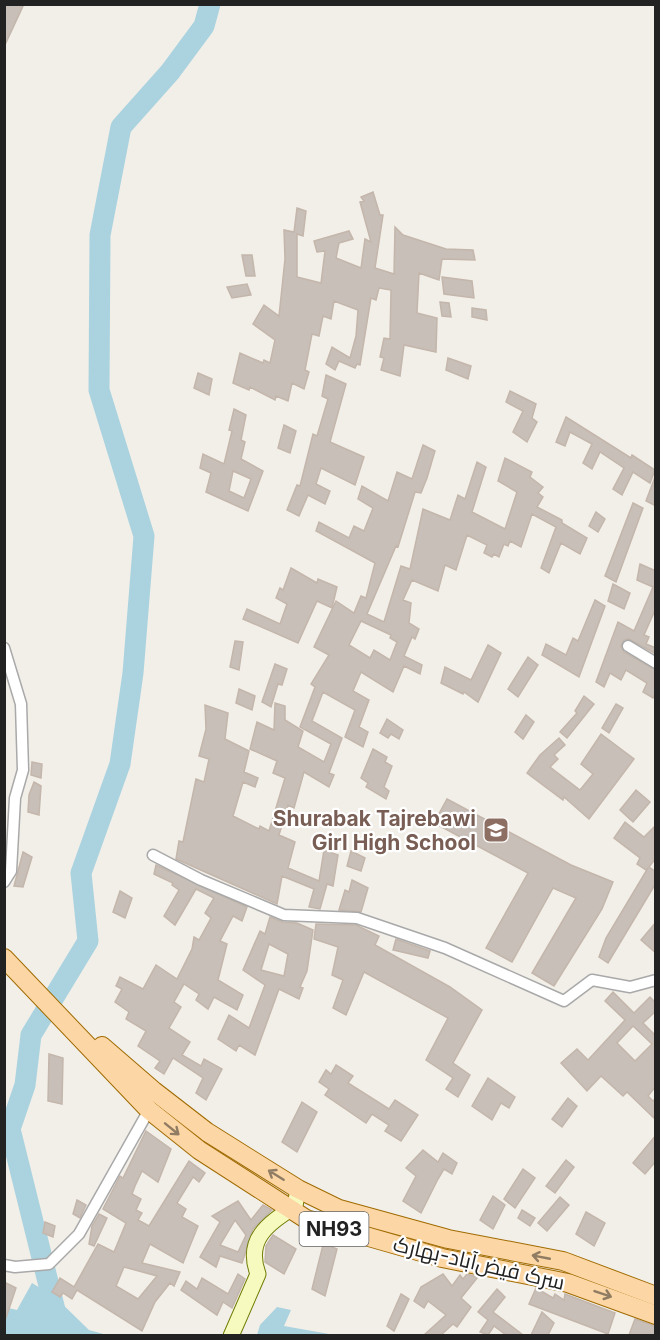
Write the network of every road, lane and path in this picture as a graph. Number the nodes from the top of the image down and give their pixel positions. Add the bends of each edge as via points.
1 (628, 646) dead end
2 (4, 648) edge
3 (656, 663) edge
4 (153, 855) dead end
5 (4, 882) edge
6 (4, 945) edge
7 (4, 958) edge
8 (656, 980) edge
9 (73, 1024) junction
10 (149, 1110) junction
11 (294, 1202) junction
12 (4, 1265) edge
13 (656, 1296) edge
14 (656, 1315) edge
15 (231, 1335) edge

1 - 3 street
2 - 5 street via 21,704 23,770 15,798 11,871
4 - 8 street via 284,915 357,918 445,948 564,1001 592,980 630,987
6 - 9 main road, سرک فیض‌آباد-بهارک / NH93
7 - 9 main road, سرک فیض‌آباد-بهارک / NH93
9 - 10 main road, سرک فیض‌آباد-بهارک / NH93
11 -> 9 main road, سرک فیض‌آباد-بهارک / NH93
10 -> 11 main road, سرک فیض‌آباد-بهارک / NH93 via 199,1150
10 - 12 street via 79,1234 49,1264
13 -> 11 main road, سرک فیض‌آباد-بهارک / NH93 via 563,1261 448,1239 339,1209
11 -> 14 main road, سرک فیض‌آباد-بهارک / NH93 via 306,1219 342,1231 442,1258 568,1282
11 - 15 street via 259,1237 252,1258 258,1274

